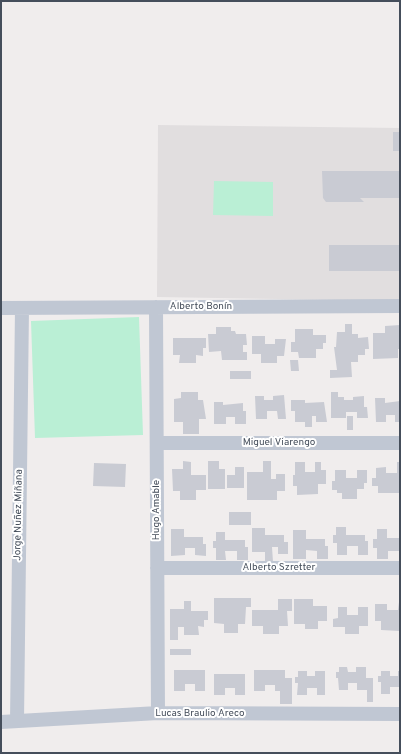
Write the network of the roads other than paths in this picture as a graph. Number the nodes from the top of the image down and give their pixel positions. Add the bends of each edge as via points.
1 (400, 306) edge
2 (156, 307) junction
3 (1, 308) edge
4 (22, 308) junction
5 (157, 443) junction
6 (400, 443) edge
7 (158, 568) junction
8 (400, 568) edge
9 (158, 713) junction
10 (400, 714) edge
11 (17, 721) junction
12 (1, 722) edge

1 - 2 street, Alberto Bonín
2 - 4 street, Alberto Bonín
2 - 5 street, Hugo Amable
3 - 4 street, Alberto Bonín
4 - 11 street, Jorge Nuñez Miñana
5 - 6 street, Miguel Viarengo
5 - 7 street, Hugo Amable
7 - 8 street, Alberto Szretter
7 - 9 street, Hugo Amable
9 - 10 street, Lucas Braulio Areco
9 - 11 street, Lucas Braulio Areco
11 - 12 street, Lucas Braulio Areco

